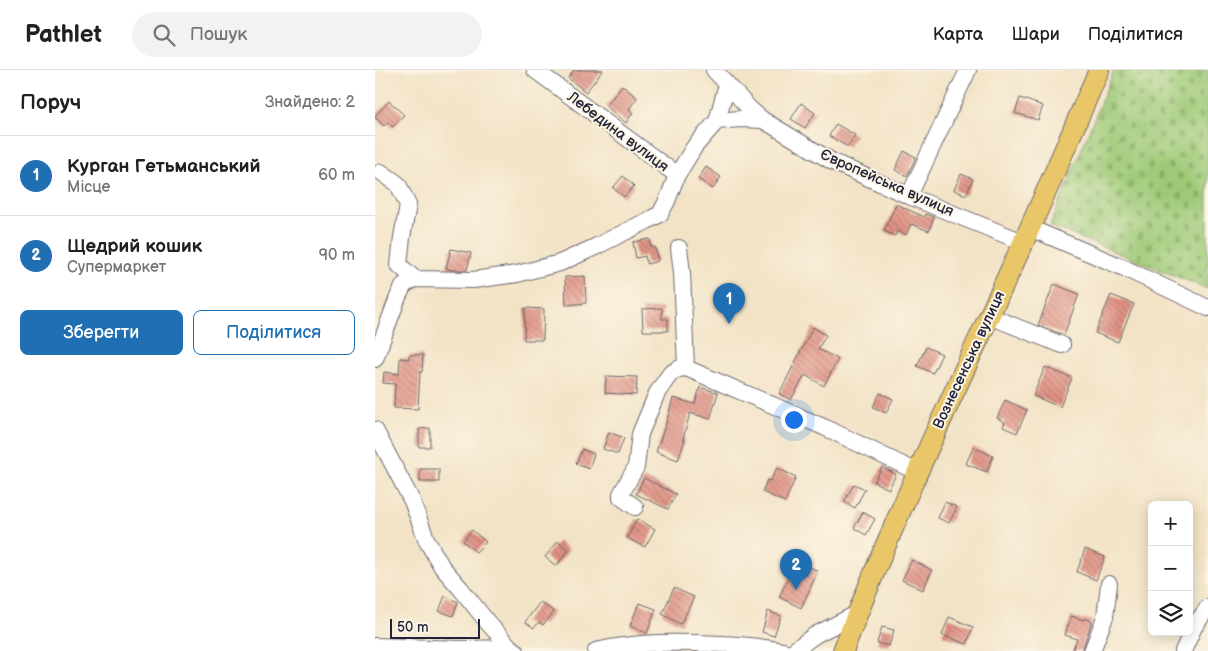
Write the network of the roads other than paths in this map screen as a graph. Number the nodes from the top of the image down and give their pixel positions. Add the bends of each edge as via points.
1 (535, 70) edge
2 (714, 70) edge
3 (967, 70) edge
4 (1099, 70) edge
5 (727, 84) junction
6 (763, 120) junction
7 (717, 121) junction
8 (381, 172) dead end
9 (677, 176) junction
10 (909, 196) junction
11 (1027, 235) junction
12 (679, 248) dead end
13 (415, 279) junction
14 (1208, 308) edge
15 (989, 316) junction
16 (1062, 345) dead end
17 (375, 359) edge
18 (687, 368) junction
19 (375, 430) edge
20 (917, 472) junction
21 (635, 507) dead end
22 (1109, 584) dead end
23 (1208, 607) edge
24 (858, 613) junction
25 (375, 646) edge
26 (514, 650) edge
27 (596, 651) edge
28 (783, 651) edge
29 (793, 651) edge
30 (843, 651) edge
31 (1092, 651) edge
32 (1183, 651) edge

1 - 9 street, Лебедина вулиця
2 - 5 street, Європейська вулиця
3 - 10 street
4 - 11 main road, Вознесенська вулиця
5 - 6 street, Європейська вулиця
5 - 7 street
6 - 7 street
6 - 10 street, Європейська вулиця via 833,162
7 - 9 street via 695,146
8 - 13 street via 398,184 408,205 399,265
9 - 13 street via 660,214 561,263 473,280
10 - 11 street, Європейська вулиця
11 - 14 street, Європейська вулиця via 1122,267
11 - 15 main road, Вознесенська вулиця
12 - 18 street
13 - 17 street via 404,285 397,297
15 - 16 street
15 - 20 main road, Вознесенська вулиця
18 - 20 street via 826,428
18 - 21 street via 669,374 657,393 640,434 636,467 621,494
19 - 26 street via 442,567
20 - 24 main road, Вознесенська вулиця
22 - 31 street via 1105,617
23 - 32 street
24 - 29 street via 815,635
24 - 30 main road, Вознесенська вулиця
25 - 26 street
27 - 28 street via 682,642

